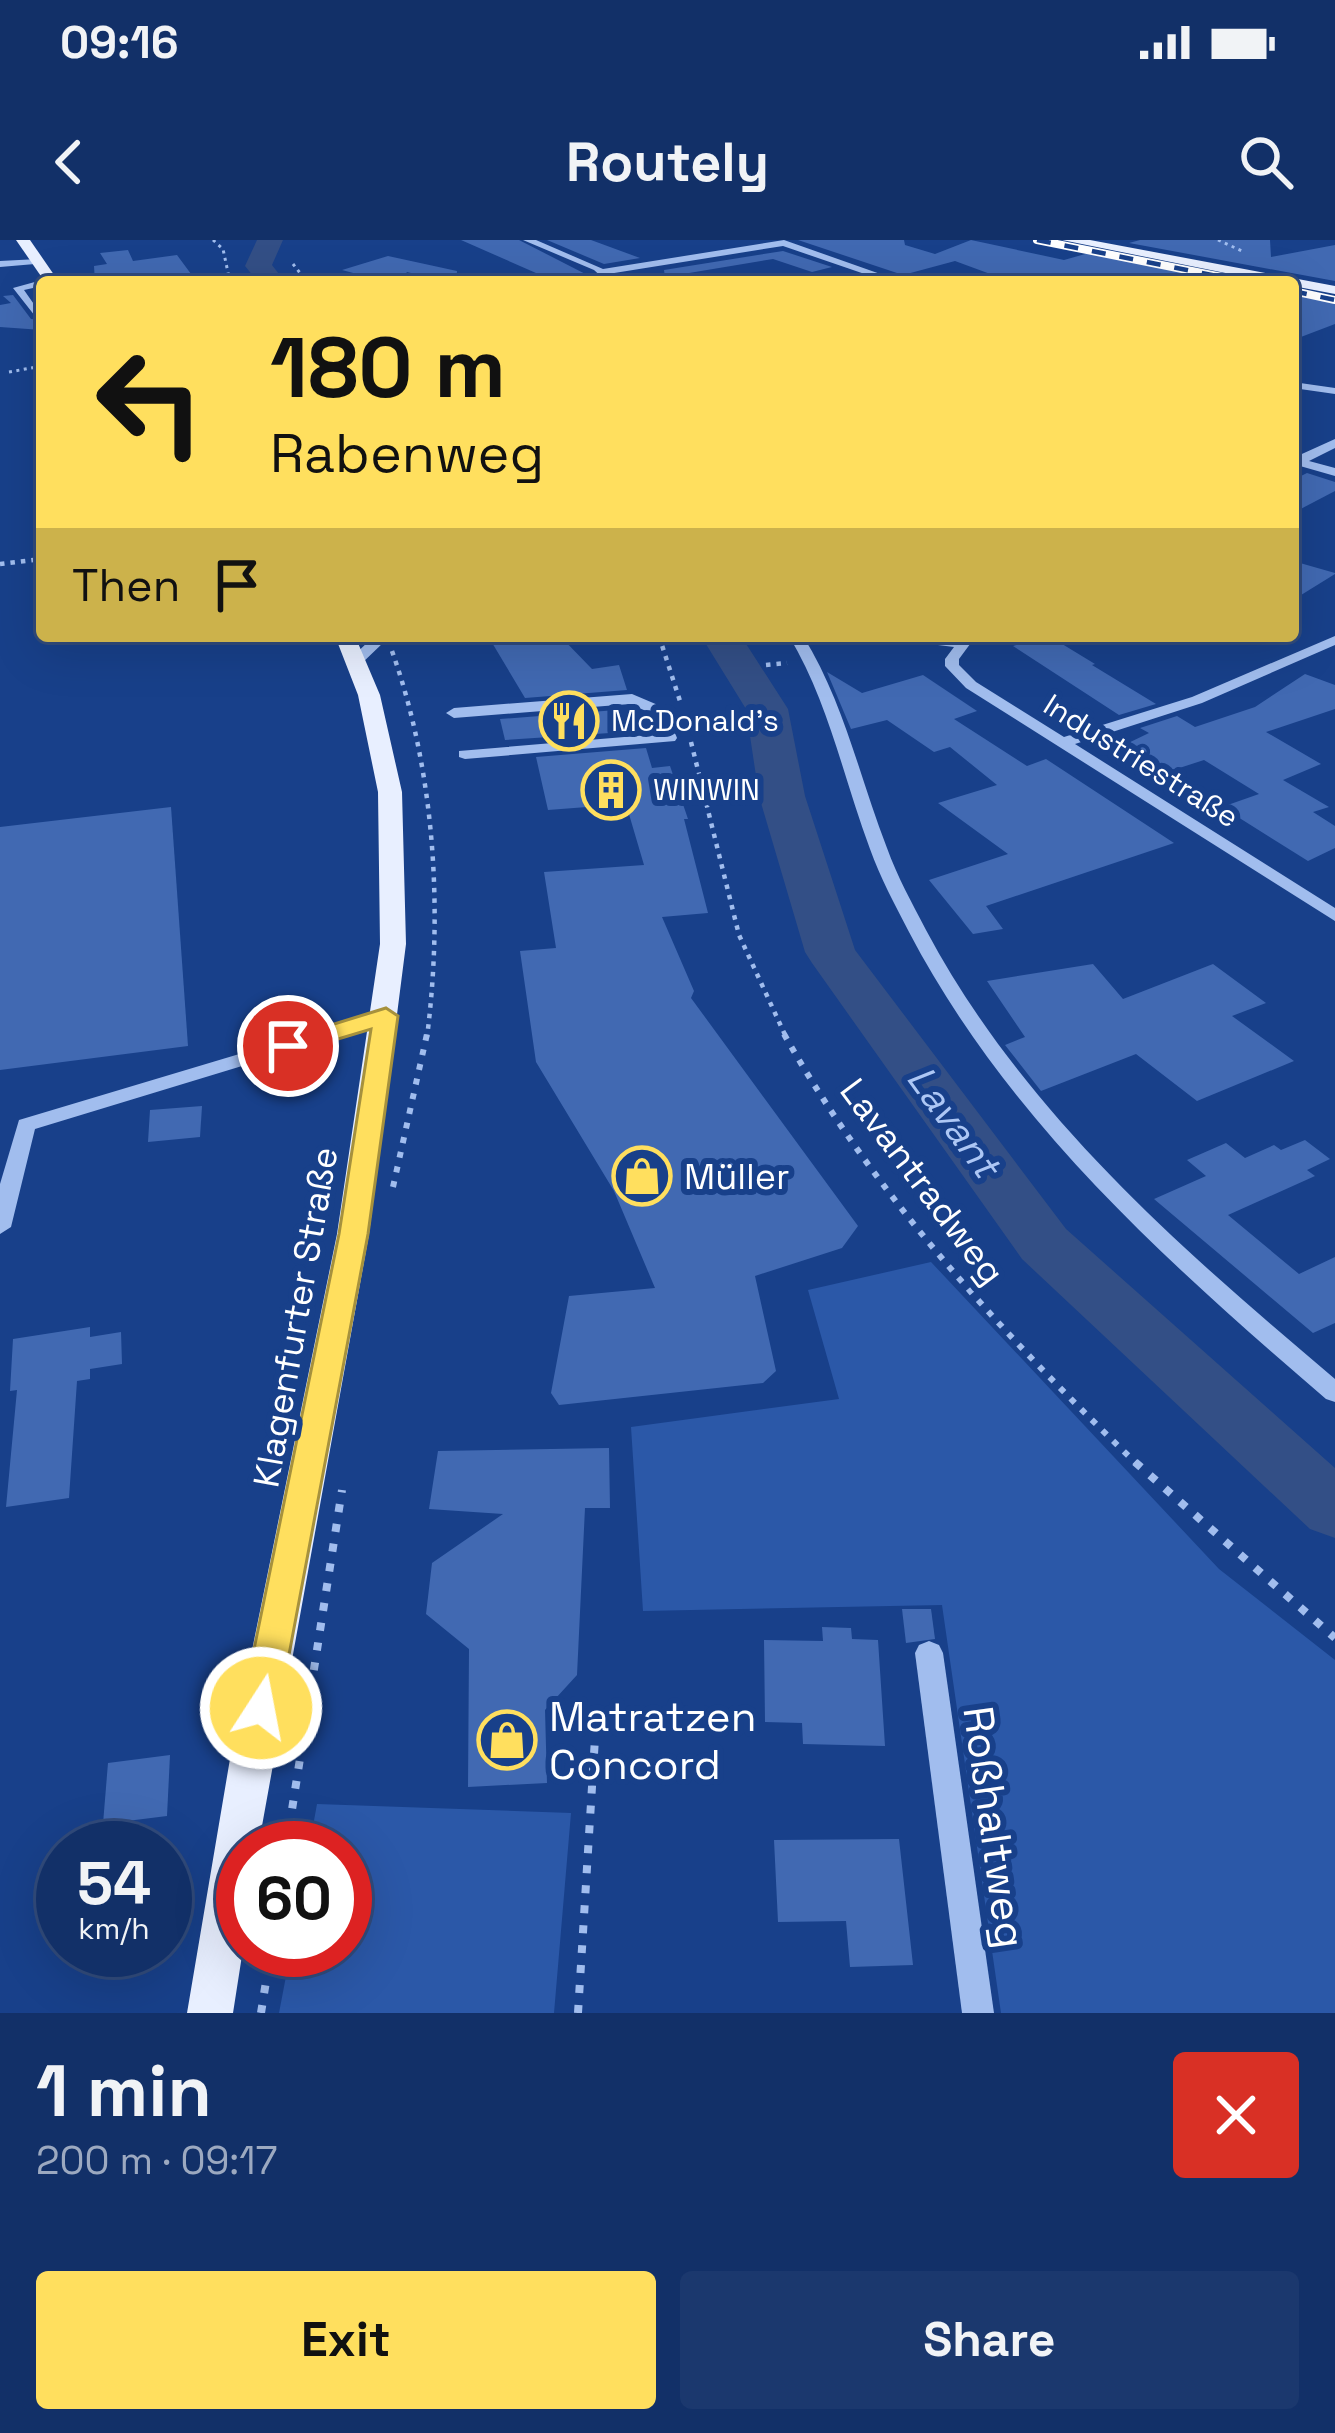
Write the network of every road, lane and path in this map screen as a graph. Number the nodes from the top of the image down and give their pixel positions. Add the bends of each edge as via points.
1 (213, 240) edge
2 (528, 240) edge
3 (1069, 240) edge
4 (779, 242) edge
5 (29, 252) edge
6 (0, 261) edge
7 (293, 264) dead end
8 (229, 276) edge
9 (302, 276) edge
10 (599, 276) edge
11 (606, 276) edge
12 (880, 276) edge
13 (1261, 276) edge
14 (0, 279) edge
15 (1299, 283) edge
16 (36, 285) edge
17 (18, 288) junction
18 (1335, 290) edge
19 (36, 313) edge
20 (36, 367) edge
21 (10, 372) dead end
22 (1299, 386) edge
23 (1335, 392) edge
24 (1335, 443) edge
25 (1299, 460) edge
26 (1299, 463) edge
27 (1335, 472) edge
28 (36, 560) edge
29 (0, 564) edge
30 (1335, 640) edge
31 (660, 642) edge
32 (799, 642) edge
33 (963, 642) edge
34 (358, 645) edge
35 (682, 708) dead end
36 (454, 713) dead end
37 (687, 728) dead end
38 (1064, 742) junction
39 (465, 754) dead end
40 (1335, 916) edge
41 (386, 1016) junction
42 (0, 1228) edge
43 (1335, 1393) edge
44 (1335, 1638) edge
45 (929, 1653) dead end
46 (596, 1722) dead end
47 (267, 1977) edge
48 (211, 2013) edge
49 (261, 2013) edge
50 (578, 2013) edge
51 (978, 2013) edge

1 - 8 path
2 - 10 street
3 - 13 main road
4 - 11 street
4 - 12 street
5 - 6 street
7 - 9 path
14 - 17 street
15 - 18 main road
16 - 17 street
17 - 19 street
20 - 21 path
22 - 23 street
24 - 25 street
26 - 27 street
28 - 29 path
30 - 38 street via 1197,700
31 - 35 path
32 - 43 street via 829,698 876,842 971,1018 1096,1175
33 - 38 street, Industriestraße via 952,659 960,676
34 - 41 main road, Klagenfurter Straße via 390,792
36 - 39 street via 632,700 660,712 669,738
37 - 44 path, Lavantradweg via 721,886 750,963 796,1056 856,1147 943,1261 1068,1397 1202,1528
38 - 40 street, Industriestraße
41 - 42 street via 26,1125
41 - 48 main road, Klagenfurter Straße
45 - 51 street, Roßhaltweg
46 - 50 path
47 - 49 path

